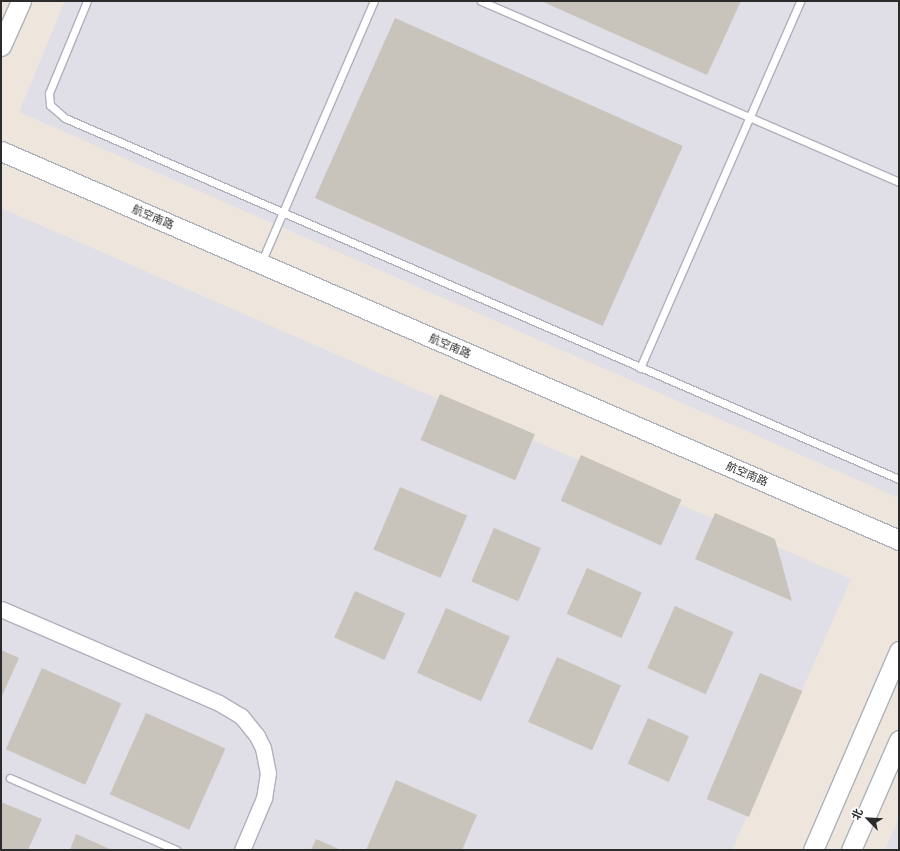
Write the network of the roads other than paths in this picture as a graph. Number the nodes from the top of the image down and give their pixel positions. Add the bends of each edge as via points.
1 (21, 1) edge
2 (87, 1) edge
3 (374, 1) edge
4 (481, 1) edge
5 (800, 1) edge
6 (1, 46) edge
7 (749, 117) junction
8 (1, 151) edge
9 (899, 182) edge
10 (283, 212) junction
11 (261, 264) junction
12 (640, 368) junction
13 (899, 480) edge
14 (899, 540) edge
15 (1, 609) edge
16 (899, 651) edge
17 (899, 740) edge
18 (10, 778) dead end
19 (176, 850) edge
20 (242, 850) edge
21 (813, 850) edge
22 (851, 850) edge

1 - 6 street
2 - 10 lane via 52,82 50,105 56,113
3 - 10 lane
4 - 7 lane
5 - 7 lane
7 - 9 lane
7 - 12 lane
8 - 11 street, 航空南路
10 - 11 lane
10 - 12 lane
11 - 14 street, 航空南路
12 - 13 lane
15 - 20 street via 218,703 241,716 257,736 268,773 264,798
16 - 21 street
17 - 22 street
18 - 19 lane

